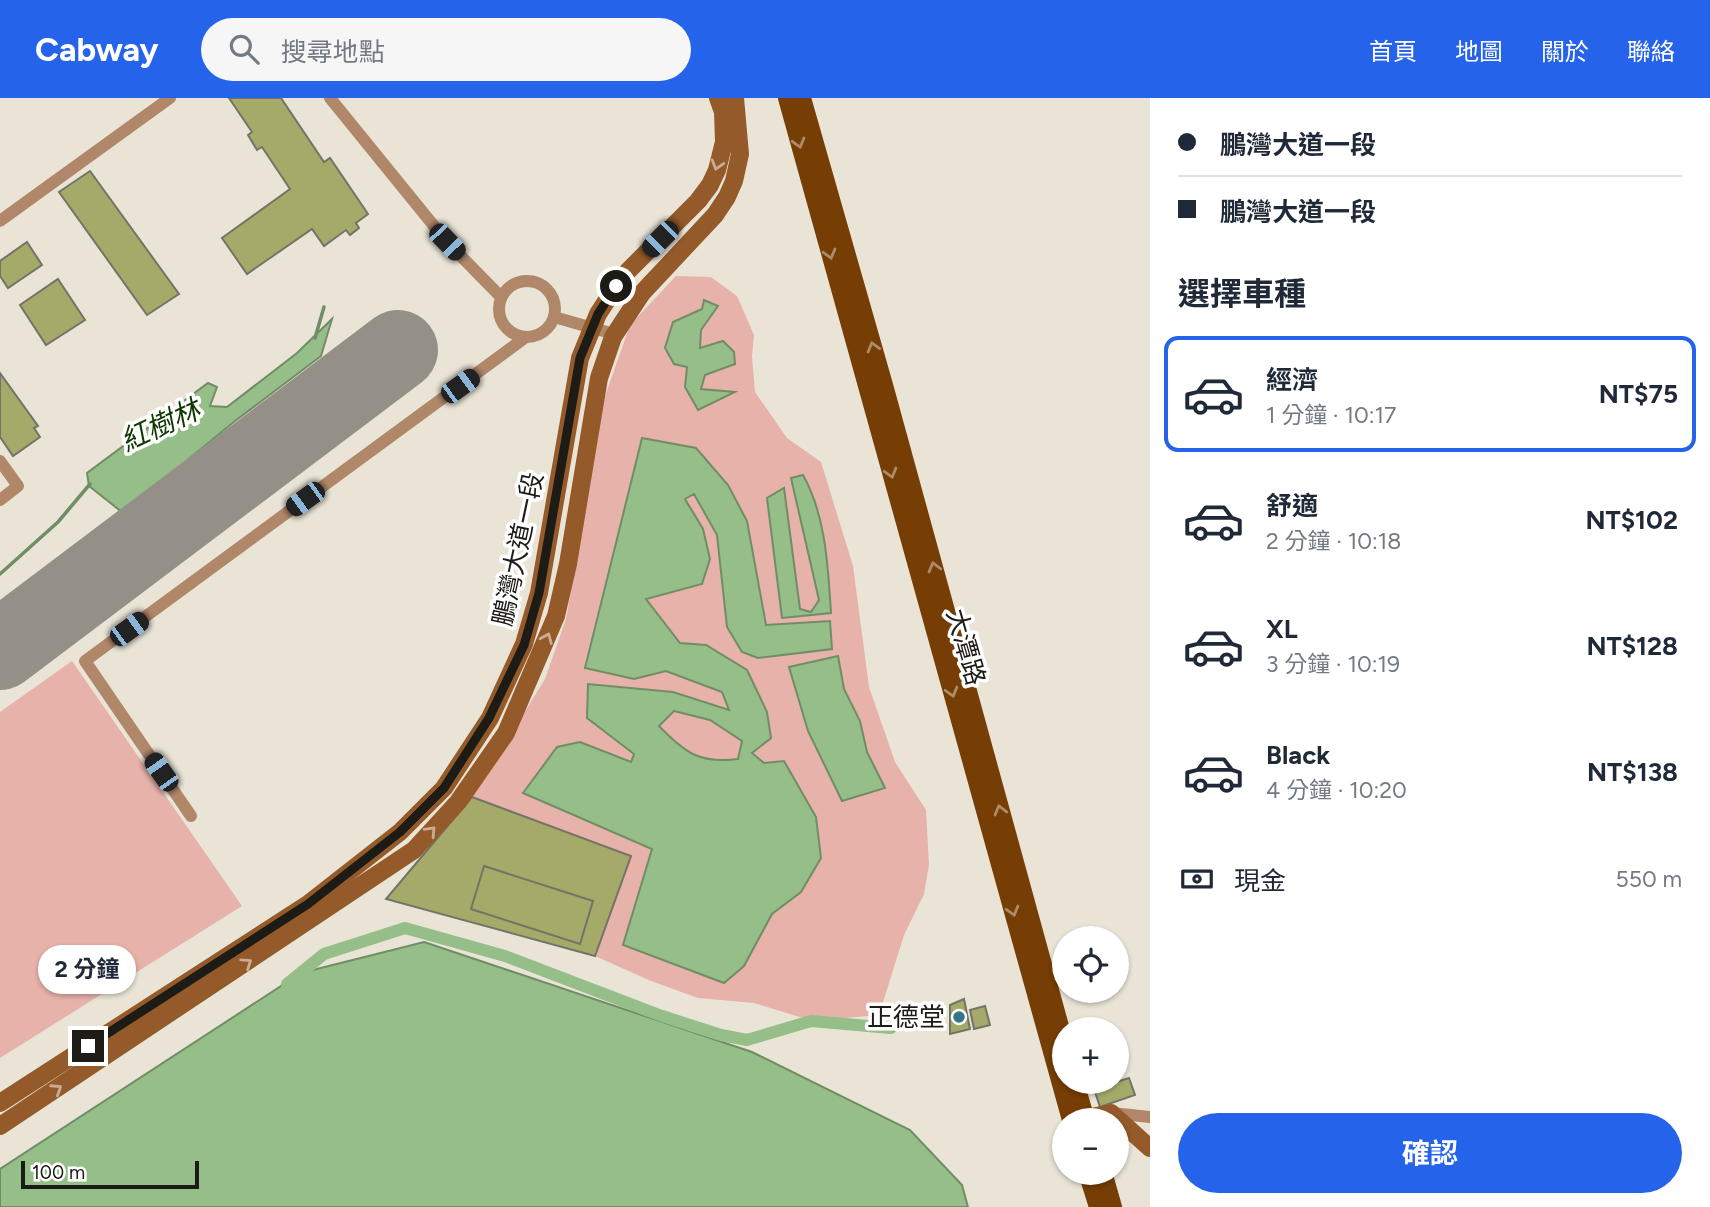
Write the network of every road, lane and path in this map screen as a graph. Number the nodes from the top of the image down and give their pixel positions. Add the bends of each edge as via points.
1 (170, 98) edge
2 (330, 98) edge
3 (718, 98) edge
4 (734, 98) edge
5 (787, 98) edge
6 (802, 98) edge
7 (819, 186) junction
8 (0, 221) edge
9 (501, 297) junction
10 (554, 317) junction
11 (592, 328) junction
12 (614, 334) junction
13 (526, 337) junction
14 (0, 461) edge
15 (0, 500) edge
16 (191, 816) dead end
17 (1057, 1017) edge
18 (0, 1103) edge
19 (1077, 1108) edge
20 (1129, 1115) edge
21 (1150, 1117) edge
22 (0, 1126) edge
23 (1129, 1129) edge
24 (1150, 1148) edge
25 (1091, 1185) edge
26 (1106, 1185) edge
27 (1098, 1207) edge
28 (1113, 1207) edge

1 - 8 street
2 - 9 street via 447,242
3 -> 11 street, 鵬灣大道一段 via 724,142 710,185 622,277
4 - 12 street, 鵬灣大道一段 via 740,154 727,197 642,293
5 -> 7 main road
6 - 7 main road
17 -> 7 main road, 大潭路
7 -> 19 main road, 大潭路
9 - 10 street via 523,281 541,285 553,299
9 - 13 street via 503,324
10 - 11 street
10 - 13 street via 543,332
11 - 12 street
11 - 18 street, 鵬灣大道一段 via 580,358 539,593 524,645 489,718 444,788 400,832 308,904
22 -> 12 street, 鵬灣大道一段 via 415,850 458,802 506,733 556,616 599,378
13 - 16 street via 85,662
14 - 15 street via 18,486
20 - 21 street
23 - 24 street
25 - 27 main road
26 - 28 main road

